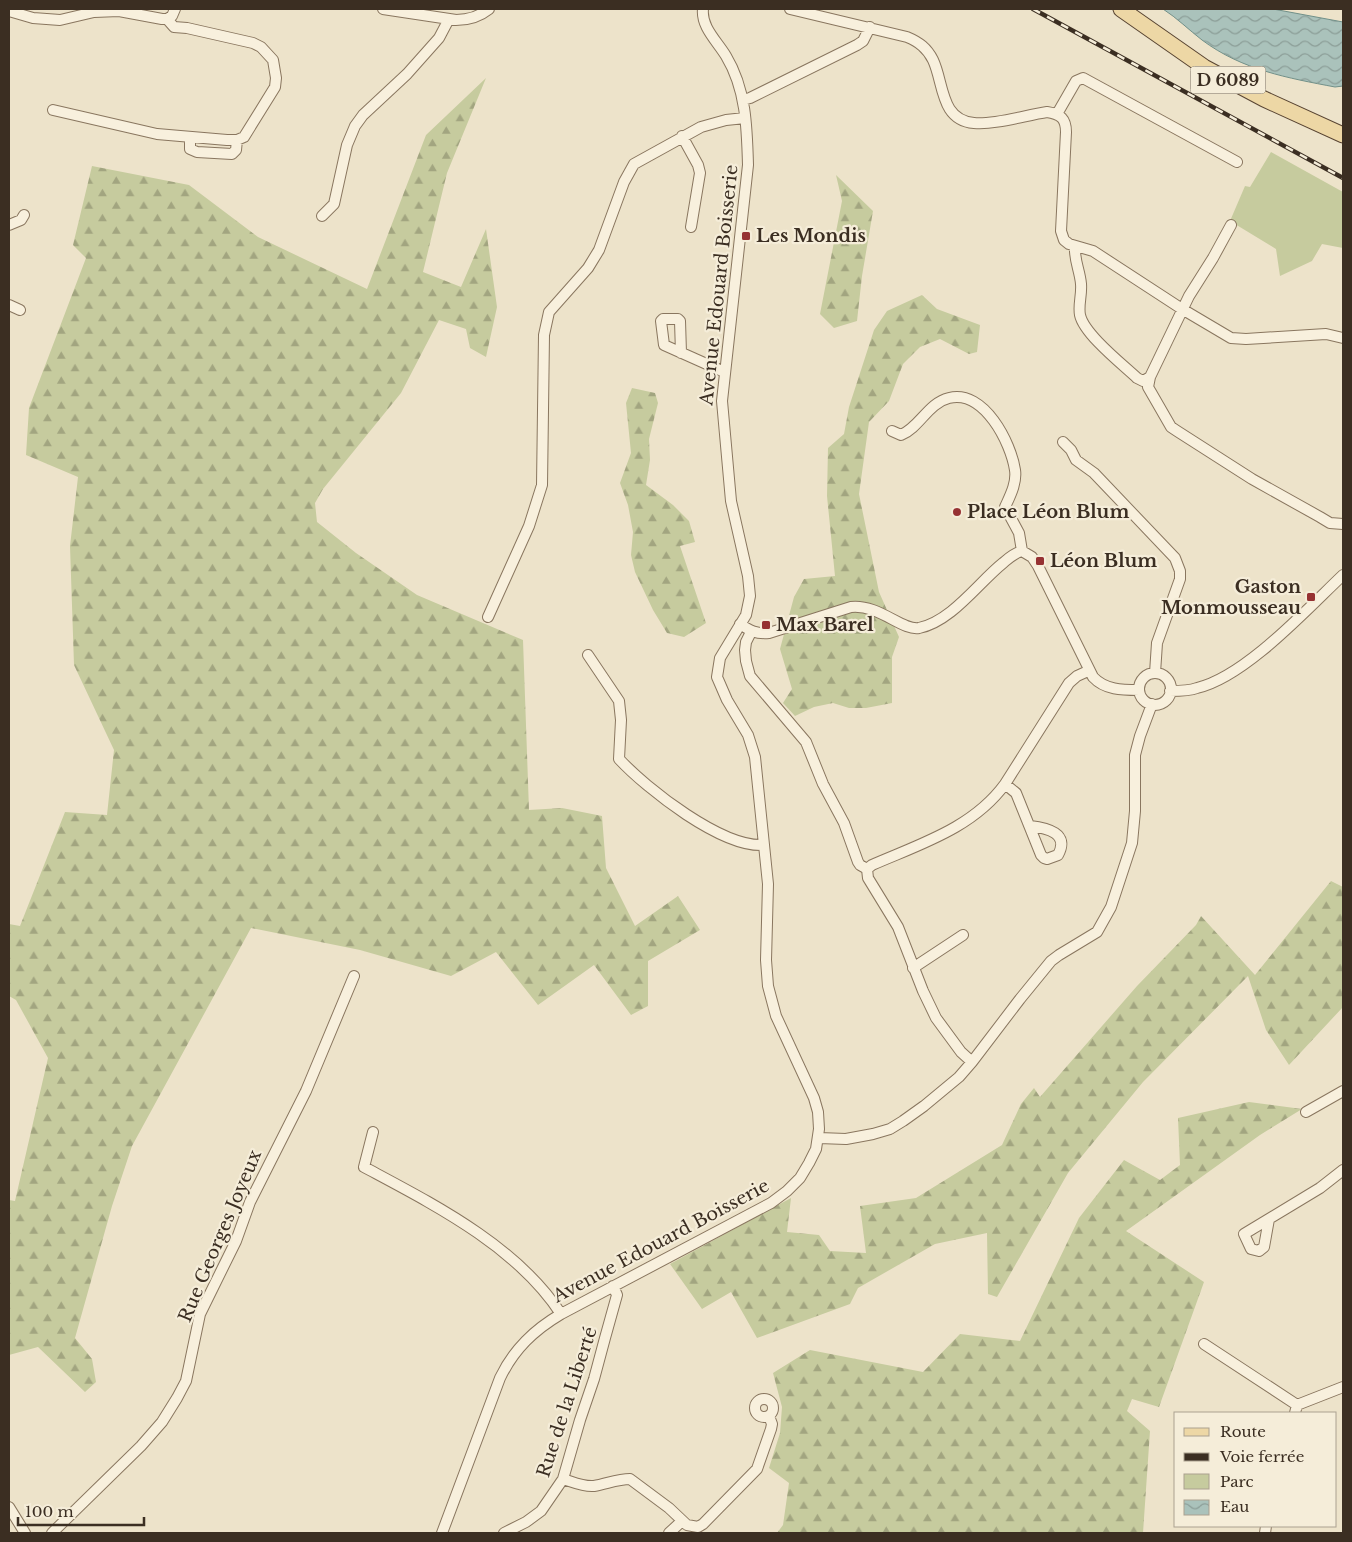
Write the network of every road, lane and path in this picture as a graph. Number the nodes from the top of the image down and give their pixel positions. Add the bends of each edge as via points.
1 (175, 9) edge
2 (382, 9) edge
3 (489, 9) edge
4 (703, 9) edge
5 (790, 9) edge
6 (1121, 9) edge
7 (801, 10) edge
8 (9, 11) edge
9 (167, 19) junction
10 (449, 19) junction
11 (870, 27) junction
12 (743, 100) junction
13 (53, 110) dead end
14 (1057, 114) junction
15 (745, 118) junction
16 (682, 136) junction
17 (1343, 136) edge
18 (190, 137) junction
19 (237, 140) junction
20 (1236, 162) dead end
21 (24, 215) dead end
22 (322, 216) dead end
23 (9, 225) edge
24 (1231, 225) dead end
25 (691, 227) dead end
26 (1075, 247) junction
27 (9, 305) edge
28 (1182, 309) junction
29 (20, 310) dead end
30 (1343, 338) edge
31 (680, 353) dead end
32 (725, 372) junction
33 (1150, 378) junction
34 (892, 431) dead end
35 (1063, 442) dead end
36 (1343, 524) edge
37 (1022, 551) junction
38 (1343, 575) edge
39 (488, 618) dead end
40 (740, 624) junction
41 (750, 632) junction
42 (588, 655) dead end
43 (1088, 671) junction
44 (1155, 673) junction
45 (1077, 676) junction
46 (1059, 684) dead end
47 (1139, 690) junction
48 (1170, 691) junction
49 (1152, 704) junction
50 (1006, 784) junction
51 (1030, 826) dead end
52 (764, 845) junction
53 (868, 869) junction
54 (964, 935) dead end
55 (913, 968) junction
56 (354, 976) dead end
57 (972, 1062) junction
58 (1343, 1091) edge
59 (1306, 1112) dead end
60 (373, 1132) dead end
61 (819, 1138) junction
62 (1343, 1170) edge
63 (1269, 1219) dead end
64 (614, 1286) junction
65 (561, 1314) junction
66 (1204, 1344) dead end
67 (1343, 1387) edge
68 (1296, 1409) edge
69 (769, 1416) dead end
70 (563, 1479) junction
71 (9, 1507) edge
72 (682, 1521) junction
73 (25, 1533) edge
74 (52, 1533) edge
75 (442, 1533) edge
76 (504, 1533) edge
77 (669, 1533) edge

1 - 9 street
2 - 10 street
3 - 10 street via 468,20
4 - 12 street, Avenue Edouard Boisserie via 703,19 735,74
5 - 7 street
6 - 17 main road, D 6089 via 1213,72
7 - 11 street
8 - 9 street via 33,18 60,20 94,12 120,11
9 - 19 street via 174,27 253,43 273,60 275,86 248,133
10 - 22 street via 439,38 355,126 347,145 334,204
11 - 12 street via 857,45
11 - 14 street via 907,37 922,45 933,60 946,103 967,122 983,123 1047,112
12 - 15 street, Avenue Edouard Boisserie
13 - 18 street via 157,134
14 - 20 street via 1076,81 1083,78
14 - 26 street via 1066,125 1061,231 1064,240
15 - 16 street via 701,127
15 - 32 street, Avenue Edouard Boisserie via 748,164
16 - 25 street via 700,172
16 - 39 street via 634,164 599,250 547,317 541,490 529,526
18 - 19 street
18 - 19 street via 190,149 197,152 232,154
21 - 23 street
24 - 28 street
26 - 28 street via 1093,252
26 - 33 street via 1083,322 1136,378 1144,381
27 - 29 street
28 - 30 street via 1225,336 1237,339 1326,334
28 - 33 street
31 - 32 street
32 - 40 street, Avenue Edouard Boisserie via 722,401 731,501 750,588 746,614
33 - 36 street via 1150,392 1171,427 1252,479 1330,523
34 - 37 street via 901,435 906,433 937,404 950,398 970,399 982,406 995,422 1015,471 1006,507 1019,533
35 - 44 street via 1076,460 1094,473 1175,558 1180,579 1157,643
37 - 41 street via 990,573 956,608 918,628 910,628 873,609 858,606 769,633
37 - 43 street via 1038,566
38 - 48 street via 1272,642 1238,668 1211,684
40 - 41 street
40 - 52 street, Avenue Edouard Boisserie via 720,658 717,677 754,751
41 - 53 street via 745,650 750,676 806,742 844,823 858,862
42 - 52 street via 619,700 619,759 631,772 662,799 693,818 728,837
43 - 45 street
43 - 47 street via 1104,686
44 - 47 street via 1143,678
44 - 48 street via 1165,677
45 - 46 street via 1066,678
45 - 50 street via 1068,683
47 - 49 street via 1142,698
48 - 49 street via 1165,701
49 - 57 street via 1135,755 1132,843 1106,917 1097,932 1051,962
50 - 51 street via 1016,793
50 - 53 street via 990,802 960,825
52 - 61 street, Avenue Edouard Boisserie via 768,884 768,986 776,1016 814,1098
53 - 55 street via 868,878 898,927
54 - 55 street
55 - 57 street via 936,1018
56 - 74 street, Rue Georges Joyeux via 306,1091 250,1202 236,1241 200,1314 186,1381 177,1398 141,1446
57 - 61 street via 924,1106 890,1129 846,1139
58 - 59 street
60 - 65 street via 364,1167 485,1238 537,1282
61 - 64 street, Avenue Edouard Boisserie via 810,1164 800,1178 771,1203
62 - 63 street
64 - 65 street, Avenue Edouard Boisserie
64 - 70 street, Rue de la Liberté via 617,1295
65 - 75 street, Avenue Edouard Boisserie via 530,1335 504,1370
66 - 68 street
67 - 68 street
69 - 72 street via 771,1429 757,1469 703,1524 692,1527
70 - 72 street via 585,1486 630,1480
70 - 76 street, Rue de la Liberté via 541,1511
71 - 73 street
72 - 77 street

